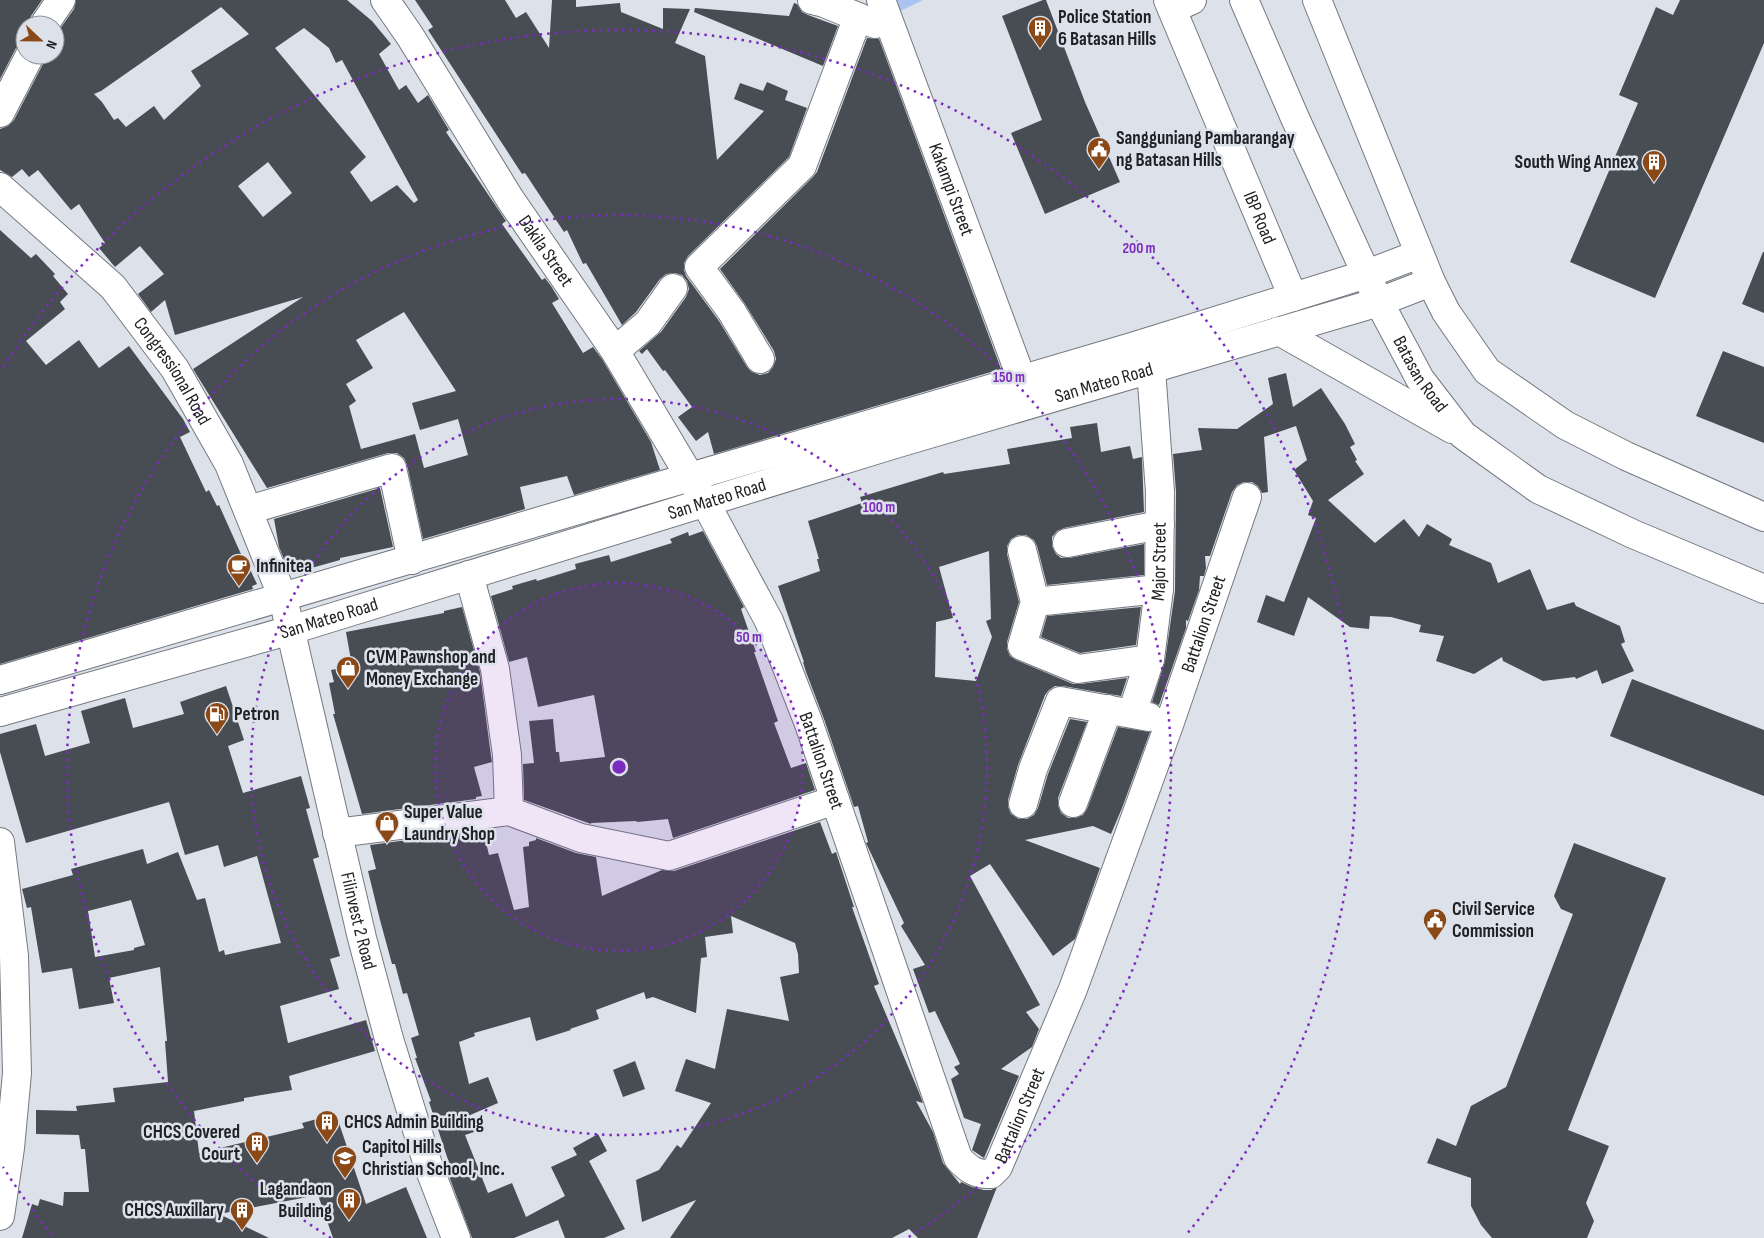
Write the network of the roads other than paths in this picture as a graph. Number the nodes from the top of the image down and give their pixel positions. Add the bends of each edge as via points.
1 (60, 0) edge
2 (385, 0) edge
3 (812, 0) edge
4 (1244, 0) edge
5 (1317, 0) edge
6 (1177, 3) edge
7 (884, 9) edge
8 (50, 15) edge
9 (858, 17) junction
10 (25, 65) edge
11 (0, 113) edge
12 (0, 187) edge
13 (1419, 254) junction
14 (1367, 274) junction
15 (1431, 282) junction
16 (673, 288) dead end
17 (1294, 297) junction
18 (1379, 302) junction
19 (1279, 331) junction
20 (615, 351) junction
21 (760, 359) dead end
22 (1151, 369) junction
23 (1022, 380) junction
24 (1463, 435) junction
25 (690, 476) junction
26 (1247, 497) dead end
27 (705, 502) junction
28 (248, 510) junction
29 (1764, 517) edge
30 (1160, 525) junction
31 (1067, 543) dead end
32 (1022, 550) dead end
33 (412, 560) junction
34 (469, 575) junction
35 (1159, 589) junction
36 (1764, 589) edge
37 (283, 598) junction
38 (1035, 602) junction
39 (290, 630) junction
40 (1150, 659) junction
41 (0, 680) edge
42 (1120, 711) junction
43 (0, 712) edge
44 (1170, 722) junction
45 (836, 800) junction
46 (1073, 803) dead end
47 (1023, 804) dead end
48 (509, 811) junction
49 (337, 833) junction
50 (0, 842) edge
51 (0, 1216) edge
52 (456, 1238) edge

1 - 8 street
2 - 20 street, Dakila Street via 510,199
3 - 9 street
4 - 14 street, Batasan Road
5 - 13 street
6 - 17 street, IBP Road
7 - 9 street via 874,24
7 - 23 street, Kakampi Street
9 - 21 street via 802,166 699,267 732,312
10 - 11 street
12 - 28 street, Congressional Road via 113,287 137,318 175,369 229,464
13 - 14 street, San Mateo Road
13 - 15 street
14 - 17 street, San Mateo Road
14 - 18 street, Batasan Road
15 - 18 street, San Mateo Road
15 - 29 street via 1446,312 1487,371 1565,425 1626,456
16 - 20 street via 648,322
17 - 23 street, San Mateo Road
18 - 19 street, San Mateo Road
18 - 24 street, Batasan Road via 1420,379
19 - 22 street, San Mateo Road
19 - 24 street
20 - 25 street, Dakila Street
22 - 27 street, San Mateo Road
22 - 30 street, Major Street
23 - 25 street, San Mateo Road
24 - 36 street, Batasan Road via 1538,489 1633,534
25 - 27 street, Dakila Street
25 - 33 street, San Mateo Road
26 - 44 street, Battalion Street
27 - 34 street, San Mateo Road
27 - 45 street, Battalion Street via 769,621
28 - 33 street via 392,468
28 - 37 street, Congressional Road
30 - 31 street
30 - 35 street, Major Street
32 - 38 street
33 - 37 street, San Mateo Road
34 - 39 street, San Mateo Road
34 - 48 street via 495,669 507,755
35 - 38 street
35 - 40 street, Major Street
37 - 39 street, Filinvest 2 Road
37 - 41 street, San Mateo Road
38 - 40 street via 1022,646 1078,669
39 - 43 street, San Mateo Road
39 - 49 street, Filinvest 2 Road
40 - 42 street, Major Street
42 - 44 street
42 - 46 street, Major Street
42 - 47 street via 1060,701
44 - 45 street, Battalion Street via 1073,989 998,1167 991,1174 980,1175 968,1169 958,1158
45 - 48 street via 669,856 581,838
48 - 49 street
49 - 52 street, Filinvest 2 Road via 389,1039 428,1165
50 - 51 street via 14,956 17,1073

